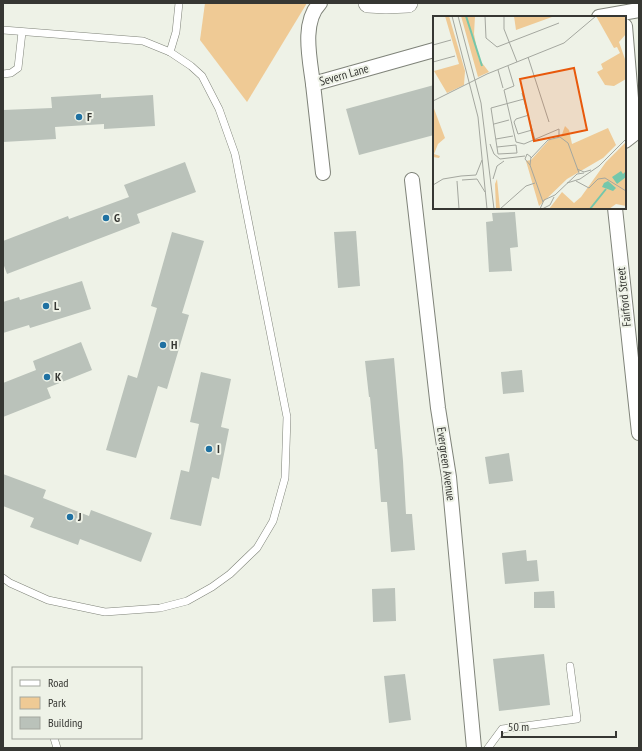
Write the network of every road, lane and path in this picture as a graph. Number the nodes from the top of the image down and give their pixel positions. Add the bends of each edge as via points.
1 (179, 3) edge
2 (320, 3) edge
3 (368, 3) edge
4 (408, 3) edge
5 (639, 10) edge
6 (626, 17) edge
7 (3, 30) edge
8 (22, 32) junction
9 (626, 44) edge
10 (433, 50) edge
11 (170, 52) junction
12 (3, 74) edge
13 (313, 84) junction
14 (633, 136) edge
15 (324, 173) dead end
16 (412, 180) dead end
17 (615, 209) edge
18 (633, 320) edge
19 (639, 433) edge
20 (3, 578) edge
21 (570, 666) dead end
22 (474, 748) edge
23 (488, 748) edge

1 - 11 lane via 176,32
2 - 13 street, Severn Lane via 310,18 308,41
3 - 4 street
5 - 6 street
7 - 8 lane
8 - 11 lane via 143,41
8 - 12 lane via 18,68 12,73
9 - 14 street
10 - 13 street, Severn Lane
11 - 20 lane via 202,76 219,110 235,154 287,417 285,478 273,521 257,548 230,574 187,601 160,608 105,612 48,600
13 - 15 street
16 - 22 street, Evergreen Avenue via 438,408 449,477
17 - 18 street, Fairford Street
18 - 19 street, Fairford Street
21 - 23 lane via 577,719 502,730

